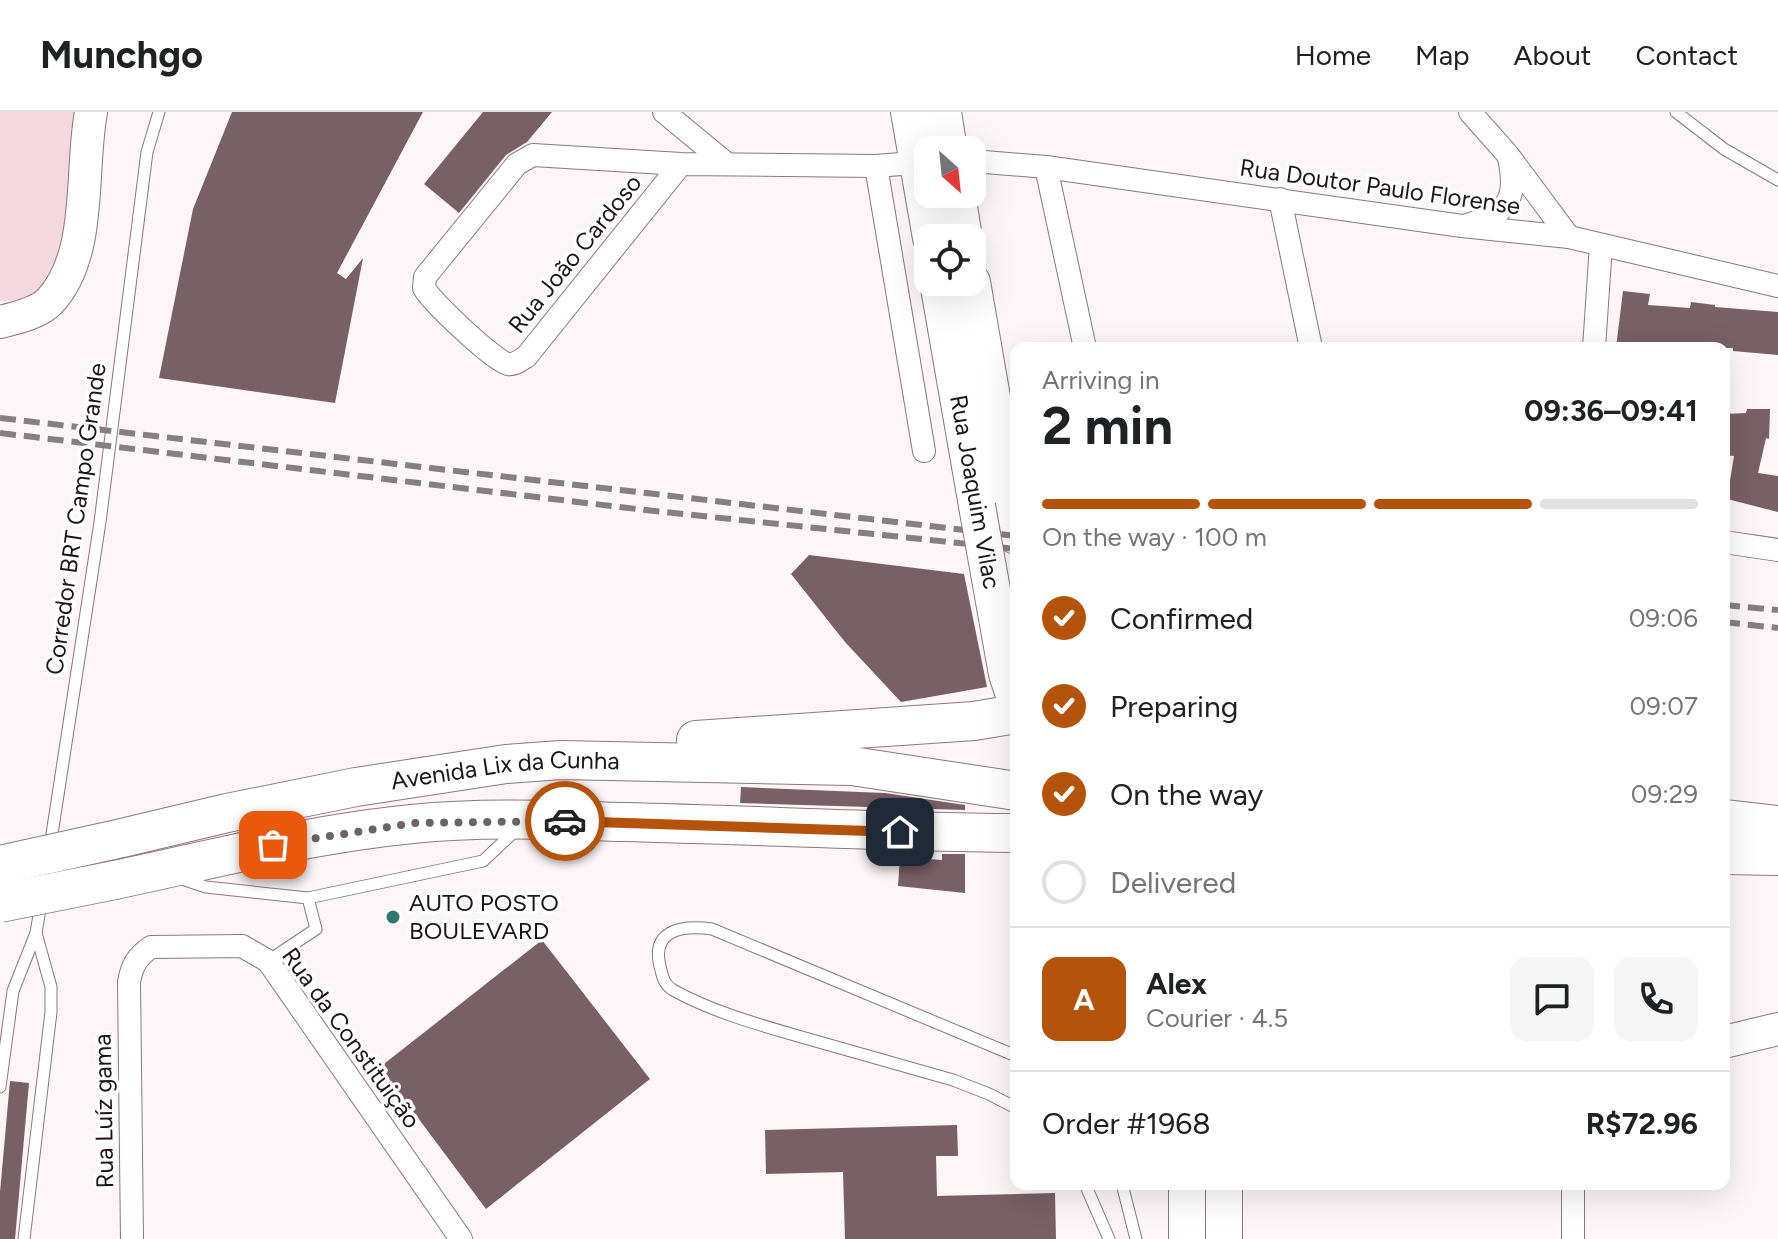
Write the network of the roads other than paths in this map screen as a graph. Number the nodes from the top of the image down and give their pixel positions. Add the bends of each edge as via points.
1 (91, 112) edge
2 (159, 112) edge
3 (664, 112) edge
4 (909, 112) edge
5 (943, 112) edge
6 (1470, 112) edge
7 (1677, 113) edge
8 (921, 136) edge
9 (937, 136) edge
10 (1508, 155) junction
11 (914, 161) edge
12 (986, 162) edge
13 (681, 164) junction
14 (727, 164) junction
15 (876, 166) junction
16 (1046, 167) junction
17 (1778, 180) edge
18 (1280, 199) junction
19 (1462, 226) junction
20 (1569, 237) junction
21 (1601, 245) junction
22 (1778, 286) edge
23 (942, 296) edge
24 (974, 296) edge
25 (0, 322) edge
26 (1084, 342) edge
27 (1310, 342) edge
28 (1594, 342) edge
29 (924, 451) dead end
30 (1001, 515) edge
31 (1730, 543) edge
32 (1778, 550) edge
33 (1010, 683) edge
34 (1010, 715) edge
35 (561, 760) junction
36 (1010, 790) edge
37 (526, 820) junction
38 (1730, 820) edge
39 (1778, 825) edge
40 (1010, 833) edge
41 (1730, 855) edge
42 (1778, 856) edge
43 (0, 865) edge
44 (46, 870) dead end
45 (156, 871) junction
46 (44, 886) dead end
47 (308, 898) junction
48 (0, 903) edge
49 (36, 933) junction
50 (268, 961) junction
51 (129, 982) joint
52 (1778, 1029) edge
53 (1730, 1041) edge
54 (1010, 1053) edge
55 (0, 1087) edge
56 (1010, 1105) edge
57 (1088, 1190) edge
58 (1124, 1190) edge
59 (1187, 1190) edge
60 (1224, 1190) edge
61 (1573, 1190) edge
62 (24, 1239) edge
63 (132, 1239) edge
64 (461, 1239) edge
65 (1109, 1239) edge
66 (1136, 1239) edge
67 (1187, 1239) edge
68 (1224, 1239) edge
69 (1573, 1239) edge

1 - 25 main road via 78,248 66,278 49,303
2 - 44 lane, Corredor BRT Campo Grande via 147,152 100,522
3 - 14 street
4 - 8 main road
5 - 9 main road
6 - 10 street
7 - 17 lane via 1724,149
10 - 19 street via 1511,196 1496,214
10 - 20 street
11 - 15 street, Rua João Cardoso
12 - 16 street, Rua Doutor Paulo Florense
13 - 13 street, Rua João Cardoso via 524,158 425,277 424,288 439,308 502,361 516,363
13 - 14 street, Rua João Cardoso
14 - 15 street, Rua João Cardoso
15 - 29 street
16 - 18 street, Rua Doutor Paulo Florense
16 - 26 street
18 - 19 street, Rua Doutor Paulo Florense
18 - 27 street
19 - 20 street, Rua Doutor Paulo Florense
20 - 21 street, Rua Doutor Paulo Florense
21 - 22 street, Rua Doutor Paulo Florense
21 - 28 street
23 - 30 main road, Rua Joaquim Vilac
24 - 30 main road, Rua Joaquim Vilac
30 - 33 main road, Rua Joaquim Vilac, bridge via 997,618
31 - 32 street
34 - 35 highway via 677,741
35 - 36 highway, Avenida Lix da Cunha via 852,766
35 - 43 highway, Avenida Lix da Cunha, bridge via 356,787
37 - 40 highway, Avenida Lix da Cunha
37 - 45 highway, Avenida Lix da Cunha via 414,823 316,836
37 - 47 lane via 483,861
38 - 39 highway
41 - 42 highway
45 - 47 lane via 206,887
45 - 48 highway, Avenida Lix da Cunha, bridge
46 - 49 lane
47 - 50 lane via 316,929
49 - 55 lane via 13,991
49 - 62 lane via 51,987 51,1012
50 - 51 street, Rua da Constituição via 242,946 151,947 134,961
50 - 64 street, Rua da Constituição
51 - 63 street, Rua Luíz gama
52 - 53 main road
54 - 56 lane via 712,929 685,927 664,937 657,949 669,988 721,1013 953,1080
57 - 65 lane
58 - 66 lane
59 - 67 main road
60 - 68 main road
61 - 69 street

